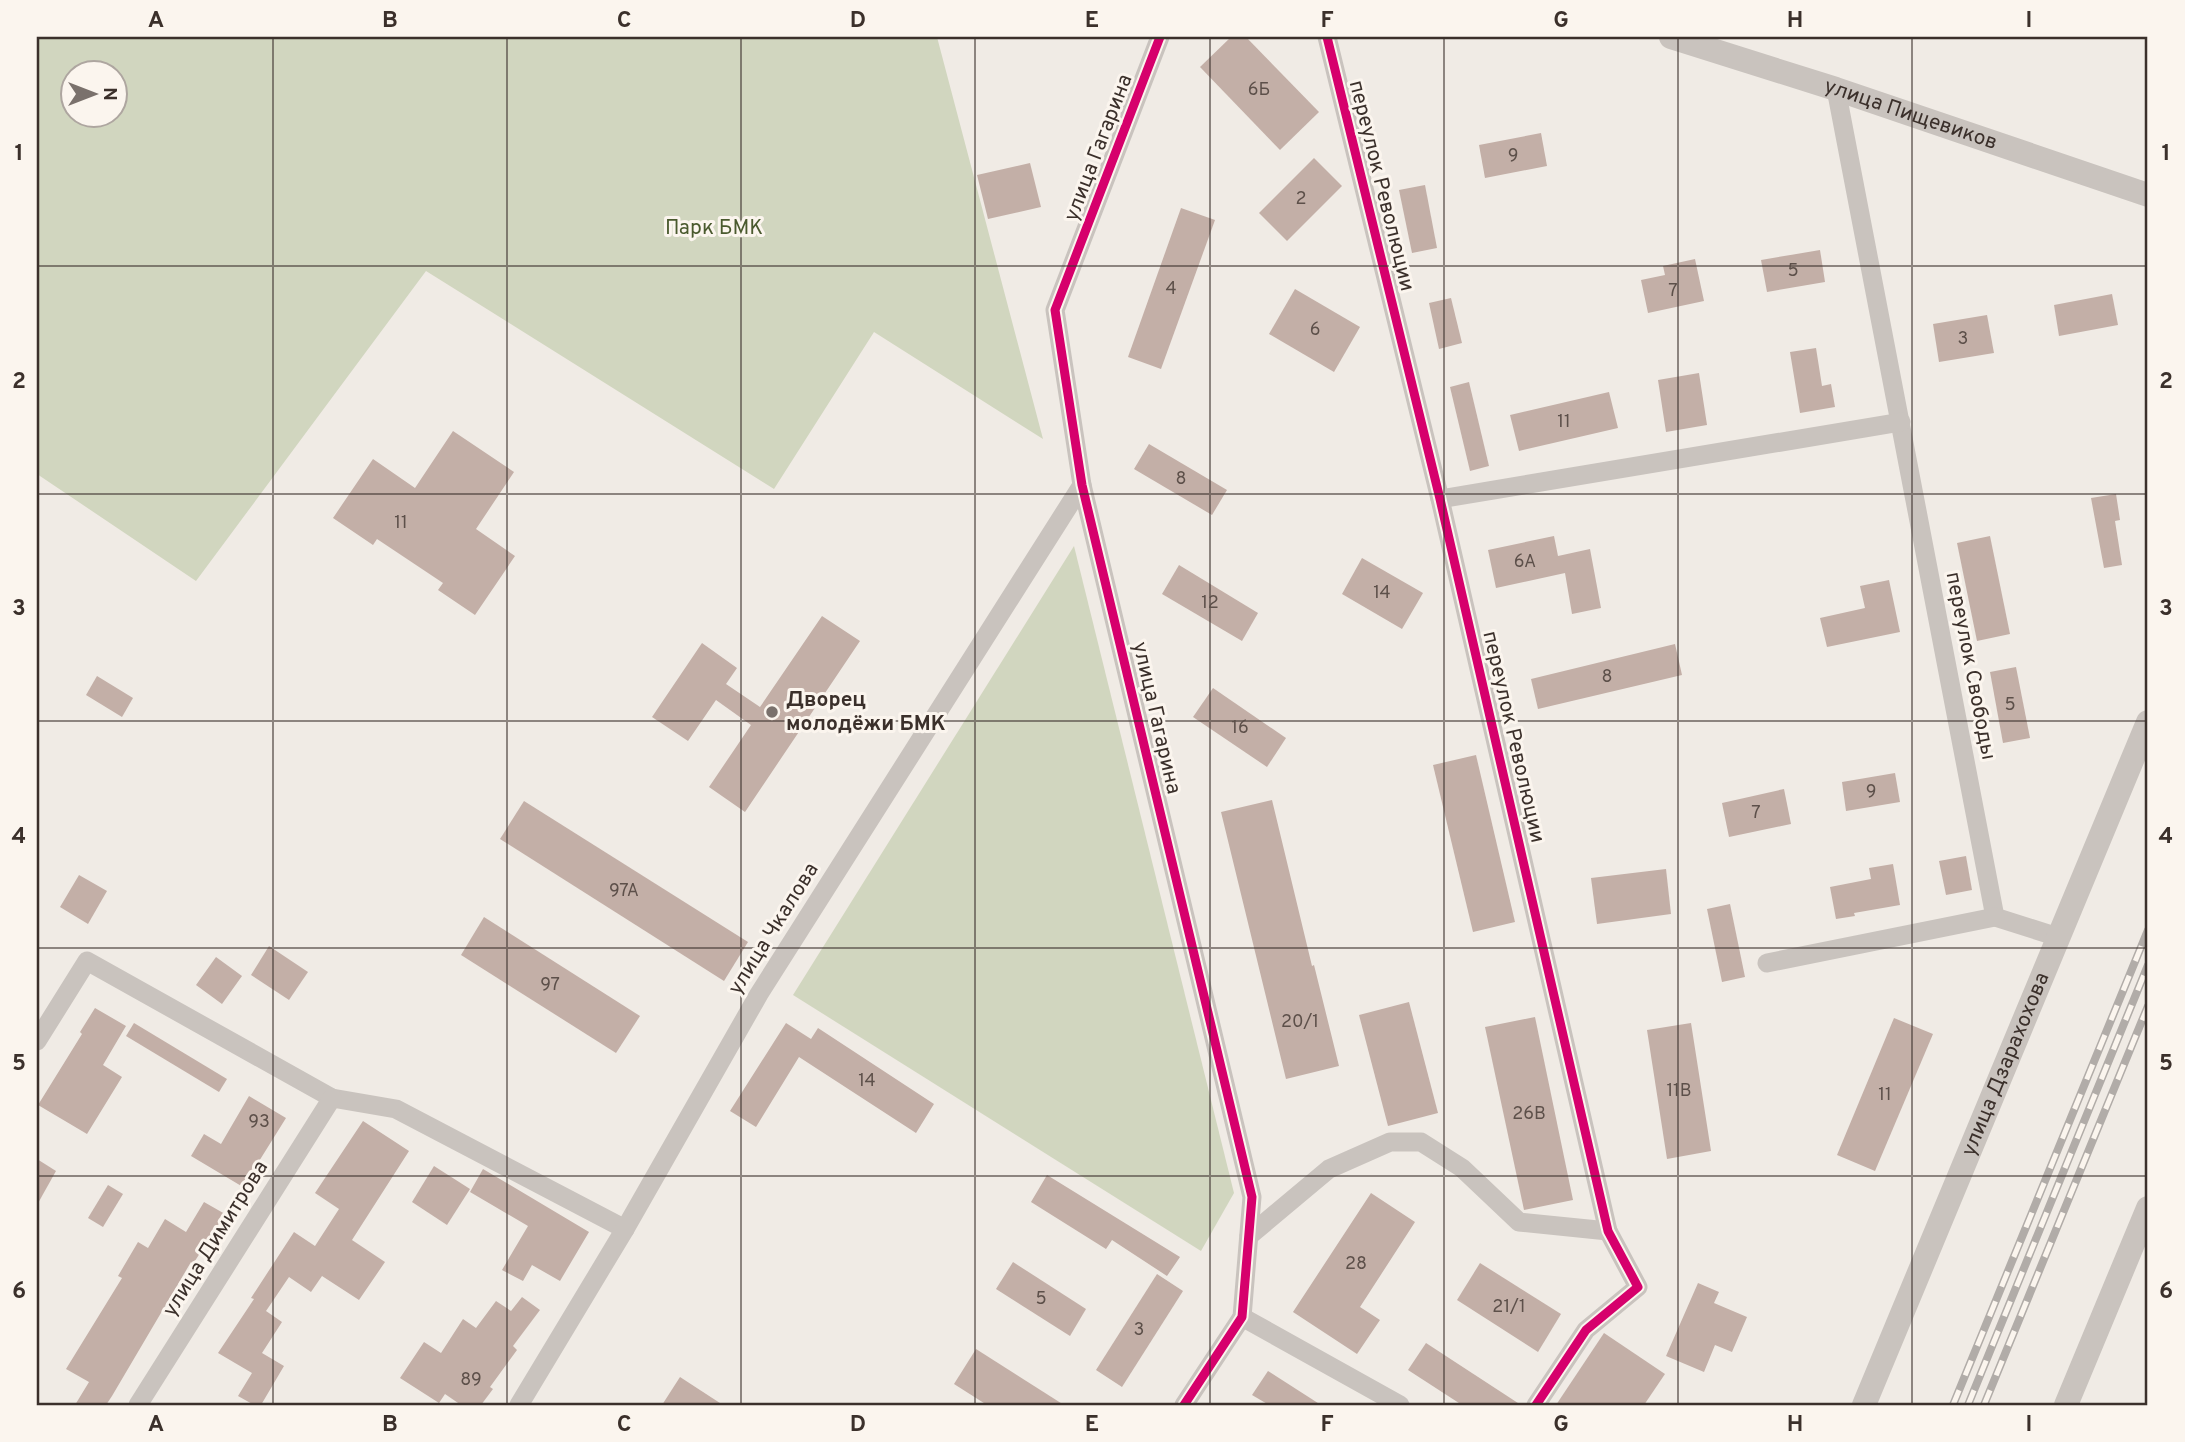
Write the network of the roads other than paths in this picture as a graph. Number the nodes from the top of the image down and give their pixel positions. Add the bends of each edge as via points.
1 (1160, 37) edge
2 (1327, 37) edge
3 (1671, 37) edge
4 (1836, 89) junction
5 (2148, 195) edge
6 (1900, 422) junction
7 (1082, 485) junction
8 (1440, 499) junction
9 (2148, 722) edge
10 (1995, 917) junction
11 (2058, 937) junction
12 (1767, 963) dead end
13 (37, 1041) edge
14 (332, 1098) junction
15 (2148, 1208) edge
16 (625, 1229) junction
17 (1608, 1231) junction
18 (1249, 1236) junction
19 (1242, 1317) junction
20 (138, 1405) edge
21 (519, 1405) edge
22 (1184, 1405) edge
23 (1400, 1405) edge
24 (1536, 1405) edge
25 (1864, 1405) edge
26 (2066, 1405) edge

1 - 7 street, улица Гагарина via 1055,310
2 - 8 street, переулок Революции
3 - 4 street, улица Пищевиков
4 - 5 street, улица Пищевиков
4 - 6 street, переулок Свободы
6 - 8 street
6 - 10 street, переулок Свободы
7 - 16 street, улица Чкалова via 759,994
7 - 18 street, улица Гагарина via 1252,1196
8 - 17 street, переулок Революции
9 - 11 street, улица Дзарахохова
10 - 11 street
10 - 12 street
11 - 25 street, улица Дзарахохова
13 - 14 street via 87,961
14 - 16 street via 396,1109
14 - 20 street, улица Димитрова
15 - 26 street
16 - 21 street, улица Чкалова
17 - 18 street via 1519,1223 1462,1168 1421,1142 1390,1142 1329,1169
17 - 24 street, переулок Революции via 1638,1287 1586,1330
18 - 19 street, улица Гагарина
19 - 22 street, улица Гагарина
19 - 23 street

